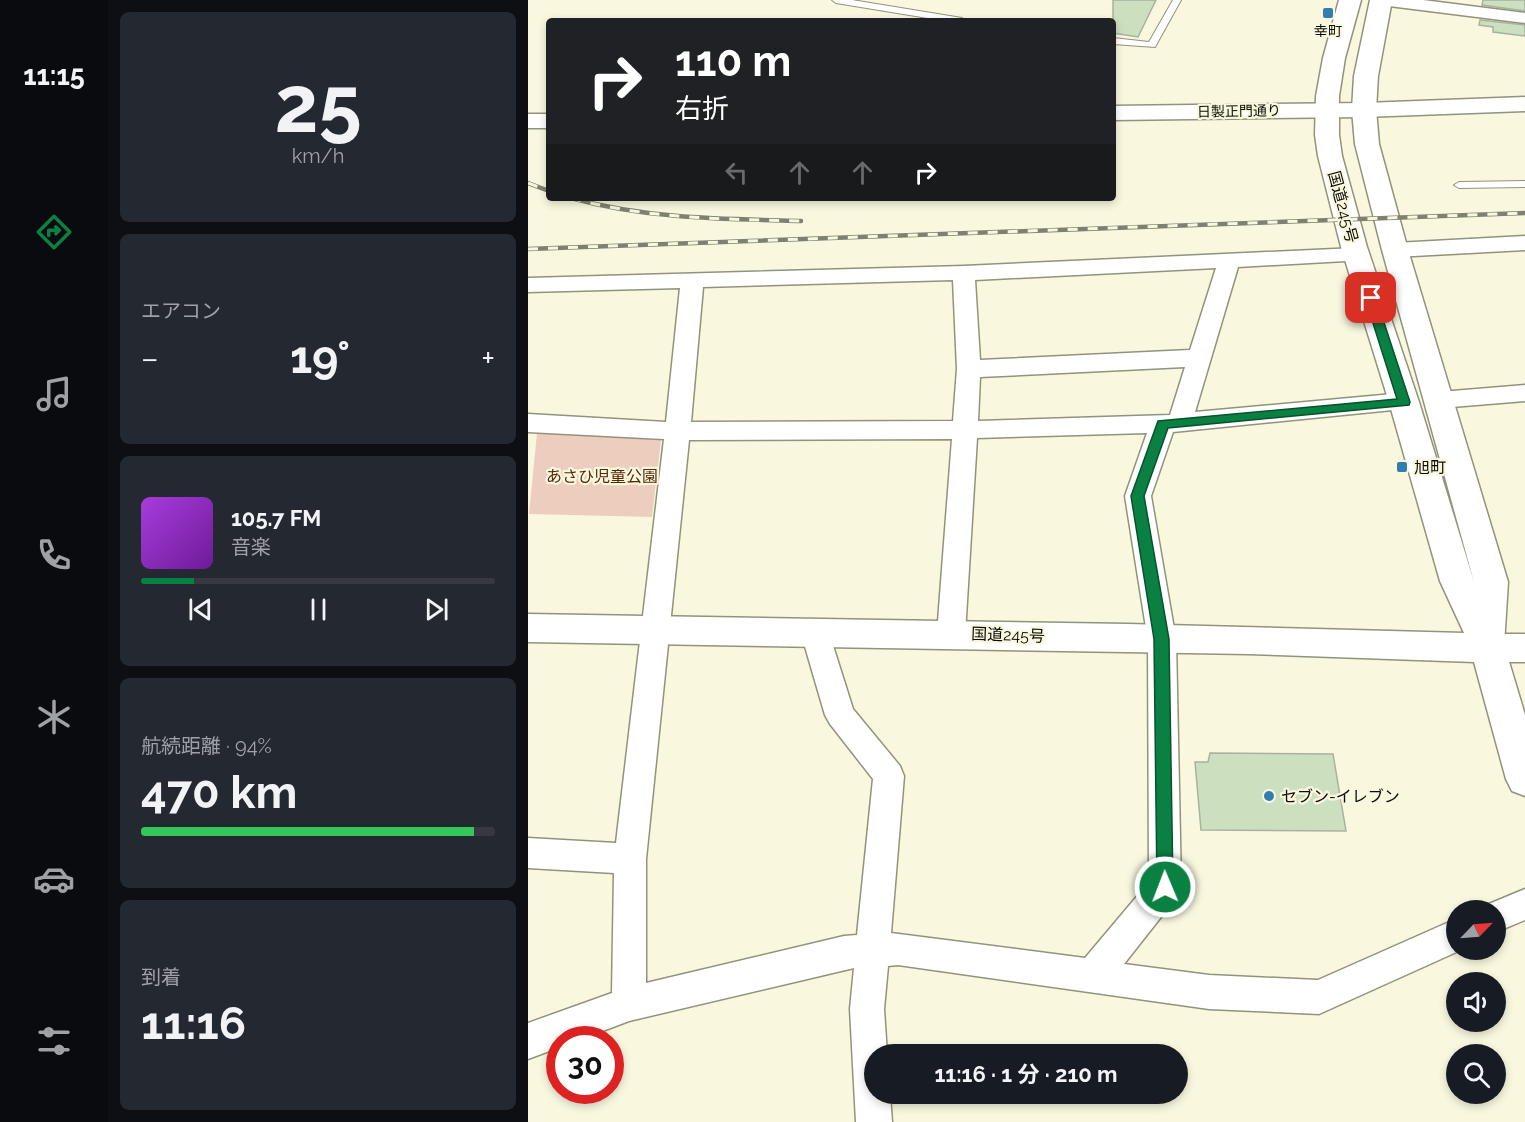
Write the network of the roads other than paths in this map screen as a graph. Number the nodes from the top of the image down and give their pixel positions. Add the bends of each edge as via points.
1 (836, 0) edge
2 (1177, 0) edge
3 (1350, 0) edge
4 (1381, 0) edge
5 (944, 18) edge
6 (1525, 18) edge
7 (1116, 41) edge
8 (1525, 104) edge
9 (1327, 110) junction
10 (1364, 110) junction
11 (1116, 113) edge
12 (528, 121) edge
13 (546, 121) edge
14 (1525, 184) edge
15 (1459, 185) dead end
16 (1525, 243) edge
17 (1395, 250) junction
18 (1356, 255) junction
19 (1230, 259) junction
20 (964, 273) junction
21 (692, 282) junction
22 (528, 285) edge
23 (1199, 358) junction
24 (969, 369) junction
25 (1525, 393) edge
26 (1440, 400) junction
27 (1404, 402) junction
28 (528, 423) edge
29 (1171, 423) junction
30 (964, 430) junction
31 (676, 431) junction
32 (528, 628) edge
33 (655, 631) junction
34 (815, 633) junction
35 (951, 634) junction
36 (1162, 639) junction
37 (1488, 648) junction
38 (1525, 648) edge
39 (1525, 778) edge
40 (528, 853) edge
41 (630, 859) junction
42 (1525, 904) edge
43 (1506, 913) edge
44 (1446, 940) edge
45 (874, 950) junction
46 (1093, 975) junction
47 (629, 1004) junction
48 (528, 1041) edge
49 (874, 1122) edge

1 - 5 lane
2 - 7 lane via 1152,45
3 - 9 main road, 国道245号 via 1329,70
4 - 6 street
4 - 10 main road via 1367,66
8 - 10 main road, 日製正門通り
9 - 10 main road, 日製正門通り
9 - 11 main road, 日製正門通り
9 - 18 main road, 国道245号 via 1330,156
10 - 17 main road via 1367,144
12 - 13 main road
14 - 15 lane
16 - 17 street
17 - 26 main road
18 - 19 street
18 - 27 main road, 国道245号
19 - 20 street
19 - 23 street
20 - 21 street
20 - 24 street
21 - 22 street
21 - 31 street
23 - 24 street
23 - 29 street
24 - 30 street
25 - 26 street
26 - 37 main road via 1491,582
27 - 29 street
27 - 37 main road, 国道245号 via 1456,581
28 - 31 street
29 - 30 street
29 - 36 street via 1138,496
30 - 31 street
30 - 35 street
31 - 33 street
32 - 33 main road, 国道245号
33 - 34 main road, 国道245号
33 - 41 street
34 - 35 main road, 国道245号
34 - 45 street via 840,715 889,776
35 - 36 main road, 国道245号
36 - 37 main road, 国道245号
36 - 46 street via 1165,887
37 - 38 main road
37 - 39 main road
40 - 41 street
41 - 47 street
42 - 43 street
44 - 46 street via 1319,997 1209,992
45 - 46 street via 898,949
45 - 47 street via 844,952
45 - 49 street via 867,1009
47 - 48 street

